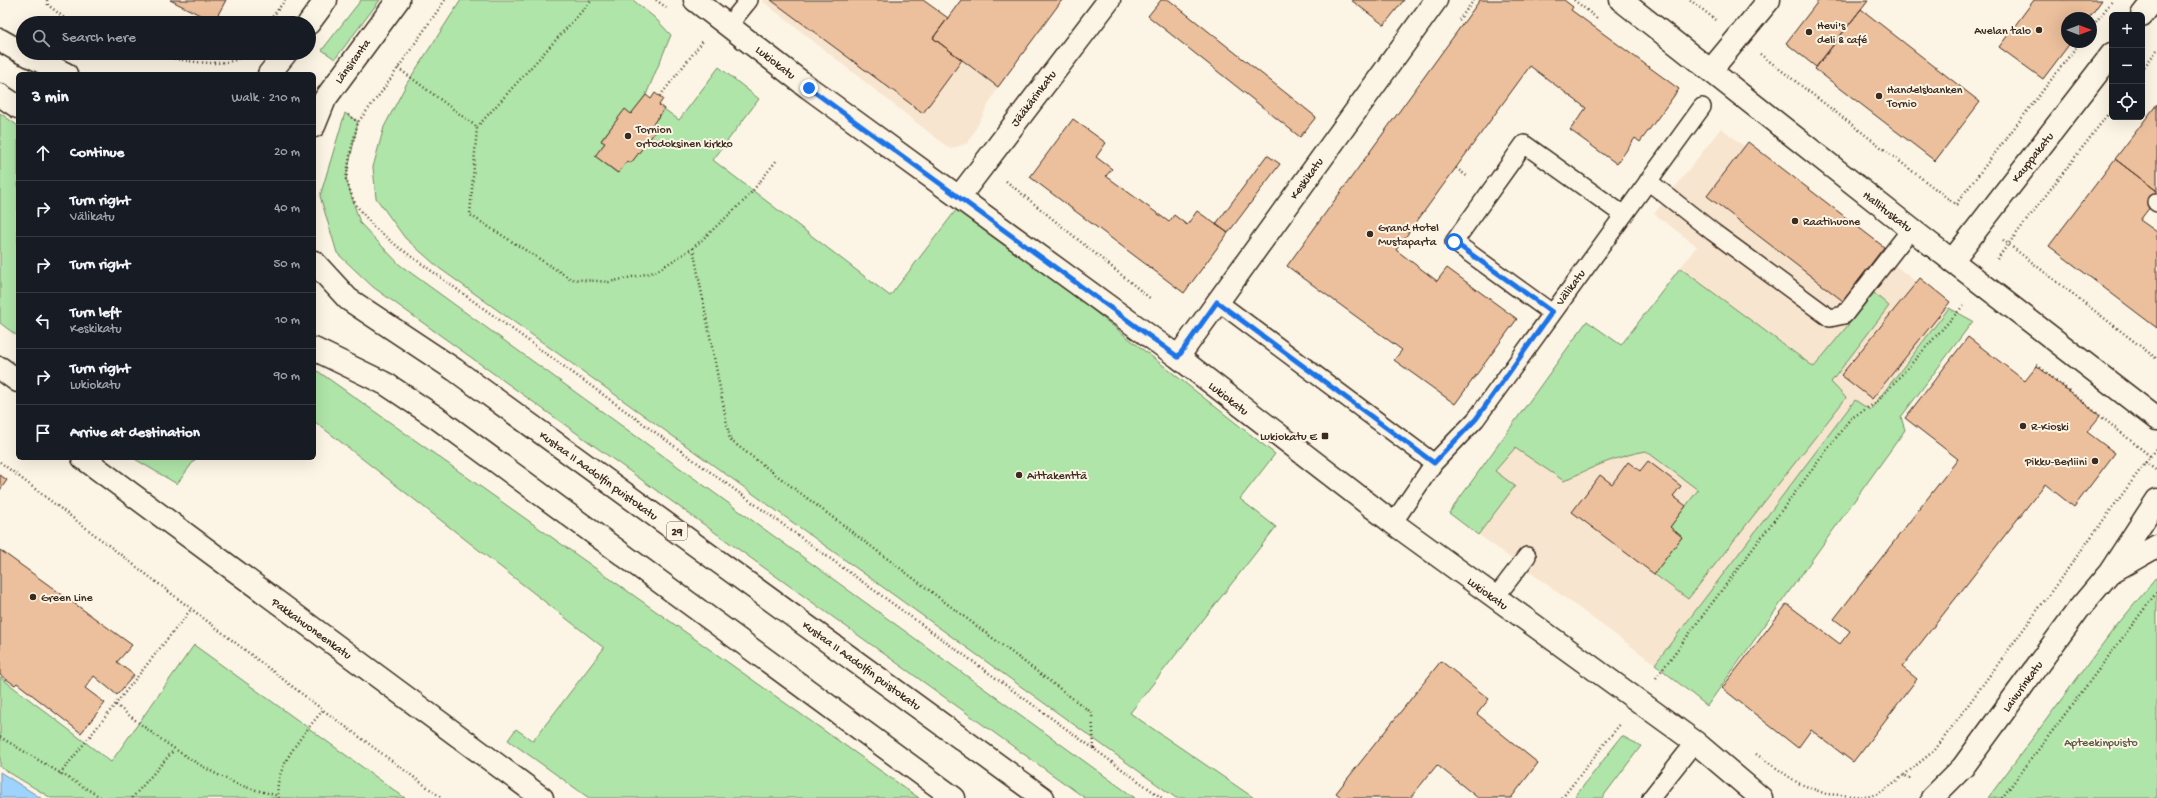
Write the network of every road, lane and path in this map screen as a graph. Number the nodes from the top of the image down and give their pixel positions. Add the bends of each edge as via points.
1 (47, 0) edge
2 (285, 0) edge
3 (326, 0) edge
4 (398, 0) edge
5 (445, 0) edge
6 (592, 0) edge
7 (695, 0) edge
8 (749, 0) edge
9 (1108, 0) edge
10 (1436, 0) edge
11 (1621, 0) edge
12 (1690, 0) edge
13 (1769, 0) edge
14 (2113, 0) edge
15 (2154, 0) edge
16 (2144, 12) edge
17 (62, 16) edge
18 (273, 16) edge
19 (314, 16) edge
20 (2097, 20) edge
21 (728, 26) junction
22 (1739, 38) junction
23 (704, 39) dead end
24 (0, 40) edge
25 (2075, 48) edge
26 (16, 49) edge
27 (2157, 50) edge
28 (2109, 58) edge
29 (38, 60) edge
30 (190, 60) edge
31 (236, 60) edge
32 (280, 60) edge
33 (2145, 66) edge
34 (398, 68) junction
35 (1711, 70) junction
36 (62, 72) edge
37 (271, 72) edge
38 (0, 95) edge
39 (660, 96) dead end
40 (16, 106) edge
41 (1702, 107) dead end
42 (2109, 113) edge
43 (316, 121) edge
44 (478, 127) junction
45 (777, 160) dead end
46 (984, 163) junction
47 (1648, 181) junction
48 (958, 197) junction
49 (1956, 204) junction
50 (1622, 214) junction
51 (1980, 223) junction
52 (1911, 229) junction
53 (2008, 244) junction
54 (693, 248) junction
55 (1952, 261) junction
56 (316, 264) edge
57 (1980, 283) junction
58 (1152, 300) dead end
59 (1217, 302) junction
60 (1552, 312) junction
61 (316, 350) edge
62 (1178, 357) junction
63 (2157, 359) edge
64 (2157, 419) edge
65 (2157, 446) edge
66 (86, 460) edge
67 (0, 462) edge
68 (2145, 462) junction
69 (1434, 463) junction
70 (2157, 471) edge
71 (2157, 500) edge
72 (1393, 522) junction
73 (2157, 546) edge
74 (1527, 556) dead end
75 (2110, 572) junction
76 (2157, 592) edge
77 (1495, 598) junction
78 (192, 608) junction
79 (1639, 701) junction
80 (116, 705) junction
81 (323, 710) junction
82 (0, 737) edge
83 (1694, 742) junction
84 (1094, 749) junction
85 (174, 750) junction
86 (1754, 752) dead end
87 (60, 774) junction
88 (1904, 775) junction
89 (279, 797) edge
90 (1849, 797) edge
91 (1933, 797) edge
92 (102, 798) edge
93 (132, 798) edge
94 (442, 798) edge
95 (542, 798) edge
96 (954, 798) edge
97 (1043, 798) edge
98 (1162, 798) edge
99 (1562, 798) edge
100 (1651, 798) edge
101 (1761, 798) edge
102 (2002, 798) edge

1 - 17 path via 48,5
2 - 18 path
3 - 19 main road
4 - 43 main road, Länsiranta via 325,99
5 - 34 path
6 - 44 path
7 - 21 main road, Lukiokatu
8 - 21 lane
9 - 46 main road, Jääkärinkatu
10 - 59 main road, Keskikatu
11 - 35 main road, Hallituskatu
12 - 22 path
13 - 22 main road
14 - 20 path
15 - 16 main road
21 - 48 main road, Lukiokatu
22 - 35 main road
22 - 49 path
23 - 39 path
24 - 26 main road
25 - 49 path
27 - 33 path
28 - 51 main road, Kauppakatu
29 - 36 main road
30 - 31 path via 226,64
32 - 37 main road
34 - 44 path
34 - 84 path via 358,122 346,178 355,204 374,227
35 - 52 main road, Hallituskatu
38 - 40 main road
41 - 47 lane, Välikatu
42 - 53 path
44 - 54 path via 470,215 571,279 609,282 655,272
45 - 54 path via 747,198
46 - 48 main road, Jääkärinkatu
46 - 58 path
47 - 50 lane, Välikatu
47 - 52 lane via 1830,318 1844,315
48 - 62 main road, Lukiokatu
49 - 51 path
50 - 60 lane, Välikatu
50 - 60 lane via 1524,144 1454,242
51 - 53 path
51 - 55 main road, Kauppakatu
52 - 55 main road, Hallituskatu
53 - 57 path
53 - 63 path
54 - 84 path via 730,440 1092,713
55 - 57 main road, Hallituskatu
56 - 97 main road, Kustaa II Aadolfin puistokatu / 29 via 348,299 455,370
57 - 64 main road, Hallituskatu
57 - 79 path via 1963,306 1877,402 1850,419
59 - 62 main road, Keskikatu
59 - 69 lane
60 - 69 lane, Välikatu via 1476,419
61 - 96 main road via 386,384 437,418
62 - 72 main road, Lukiokatu
65 - 68 path
66 - 95 main road, Pakkahuoneenkatu
67 - 78 path
68 - 70 path
68 - 88 path via 1935,750
69 - 72 lane, Välikatu
71 - 75 main road, Laivurinkatu
72 - 77 main road, Lukiokatu
73 - 75 main road, Laivurinkatu
74 - 77 lane
75 - 91 main road, Laivurinkatu via 2078,610 1963,767
76 - 102 path
77 - 79 main road, Lukiokatu
78 - 80 path
78 - 81 path
79 - 83 main road, Lukiokatu
79 - 99 path
80 - 85 path
80 - 87 path
81 - 89 path via 300,738 282,768
81 - 94 path
82 - 87 path
83 - 100 lane
83 - 101 main road, Lukiokatu
84 - 98 path
85 - 89 path via 238,784
85 - 93 path
86 - 90 path via 1798,783 1826,794
87 - 92 path
88 - 90 path via 1882,792 1867,797
88 - 91 path

